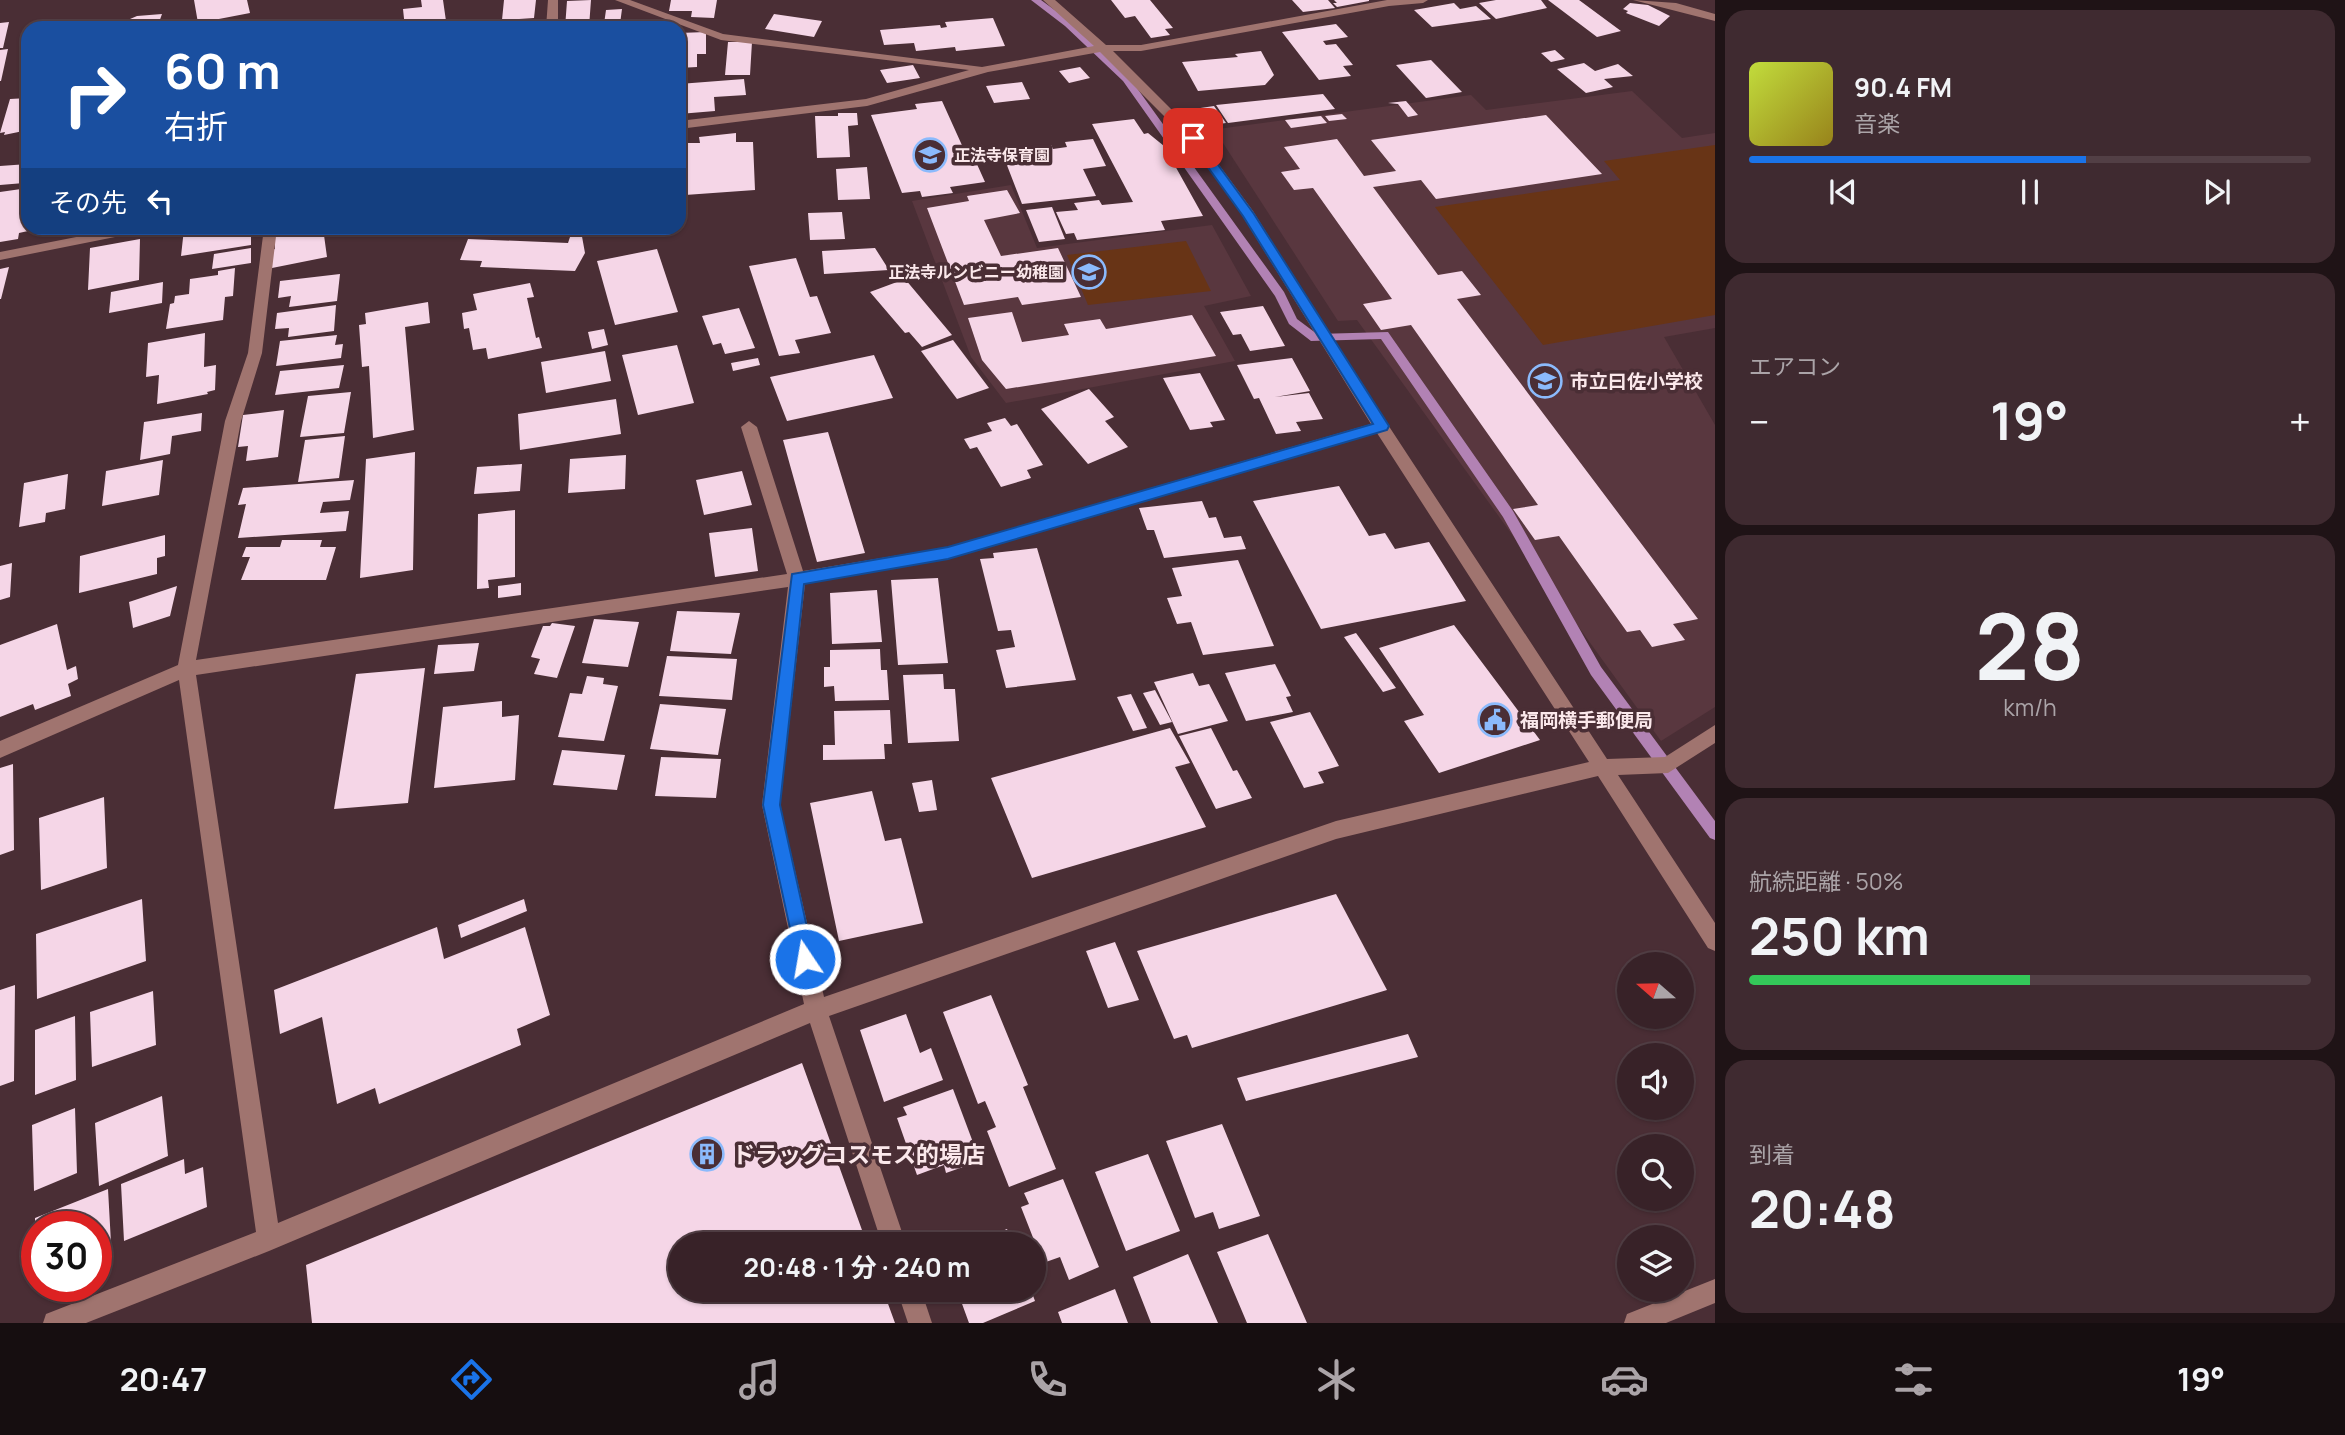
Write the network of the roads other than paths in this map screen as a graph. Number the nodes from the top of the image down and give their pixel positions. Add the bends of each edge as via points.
1 (553, 0) edge
2 (620, 0) edge
3 (1048, 0) edge
4 (1423, 0) edge
5 (1638, 0) edge
6 (1652, 0) edge
7 (1643, 1) edge
8 (1387, 2) edge
9 (1715, 18) edge
10 (552, 21) edge
11 (677, 21) edge
12 (686, 24) edge
13 (1100, 48) junction
14 (987, 69) junction
15 (686, 124) edge
16 (105, 235) edge
17 (269, 235) edge
18 (0, 256) edge
19 (1382, 426) junction
20 (749, 427) dead end
21 (797, 579) junction
22 (186, 669) junction
23 (1715, 733) edge
24 (0, 750) edge
25 (1603, 767) junction
26 (1715, 941) edge
27 (816, 1010) junction
28 (890, 1232) edge
29 (269, 1239) junction
30 (1715, 1291) edge
31 (913, 1302) edge
32 (55, 1323) edge
33 (920, 1323) edge
34 (1636, 1323) edge

1 - 10 street
2 - 11 street
3 - 13 street
4 - 8 street
5 - 7 street
6 - 7 street
7 - 9 street
8 - 13 street via 1141,48
12 - 14 street via 721,37
13 - 14 street
13 - 19 street via 1201,149 1248,214
14 - 15 street via 867,102
16 - 18 street
17 - 22 street via 255,352 233,421
19 - 21 street via 948,553
19 - 25 street
20 - 21 street
21 - 22 street
21 - 27 street via 771,805
22 - 24 street
22 - 29 street
23 - 25 street via 1668,765
25 - 26 street
25 - 27 street via 1336,830
27 - 28 street
27 - 29 street
29 - 32 street
30 - 34 street
31 - 33 street

